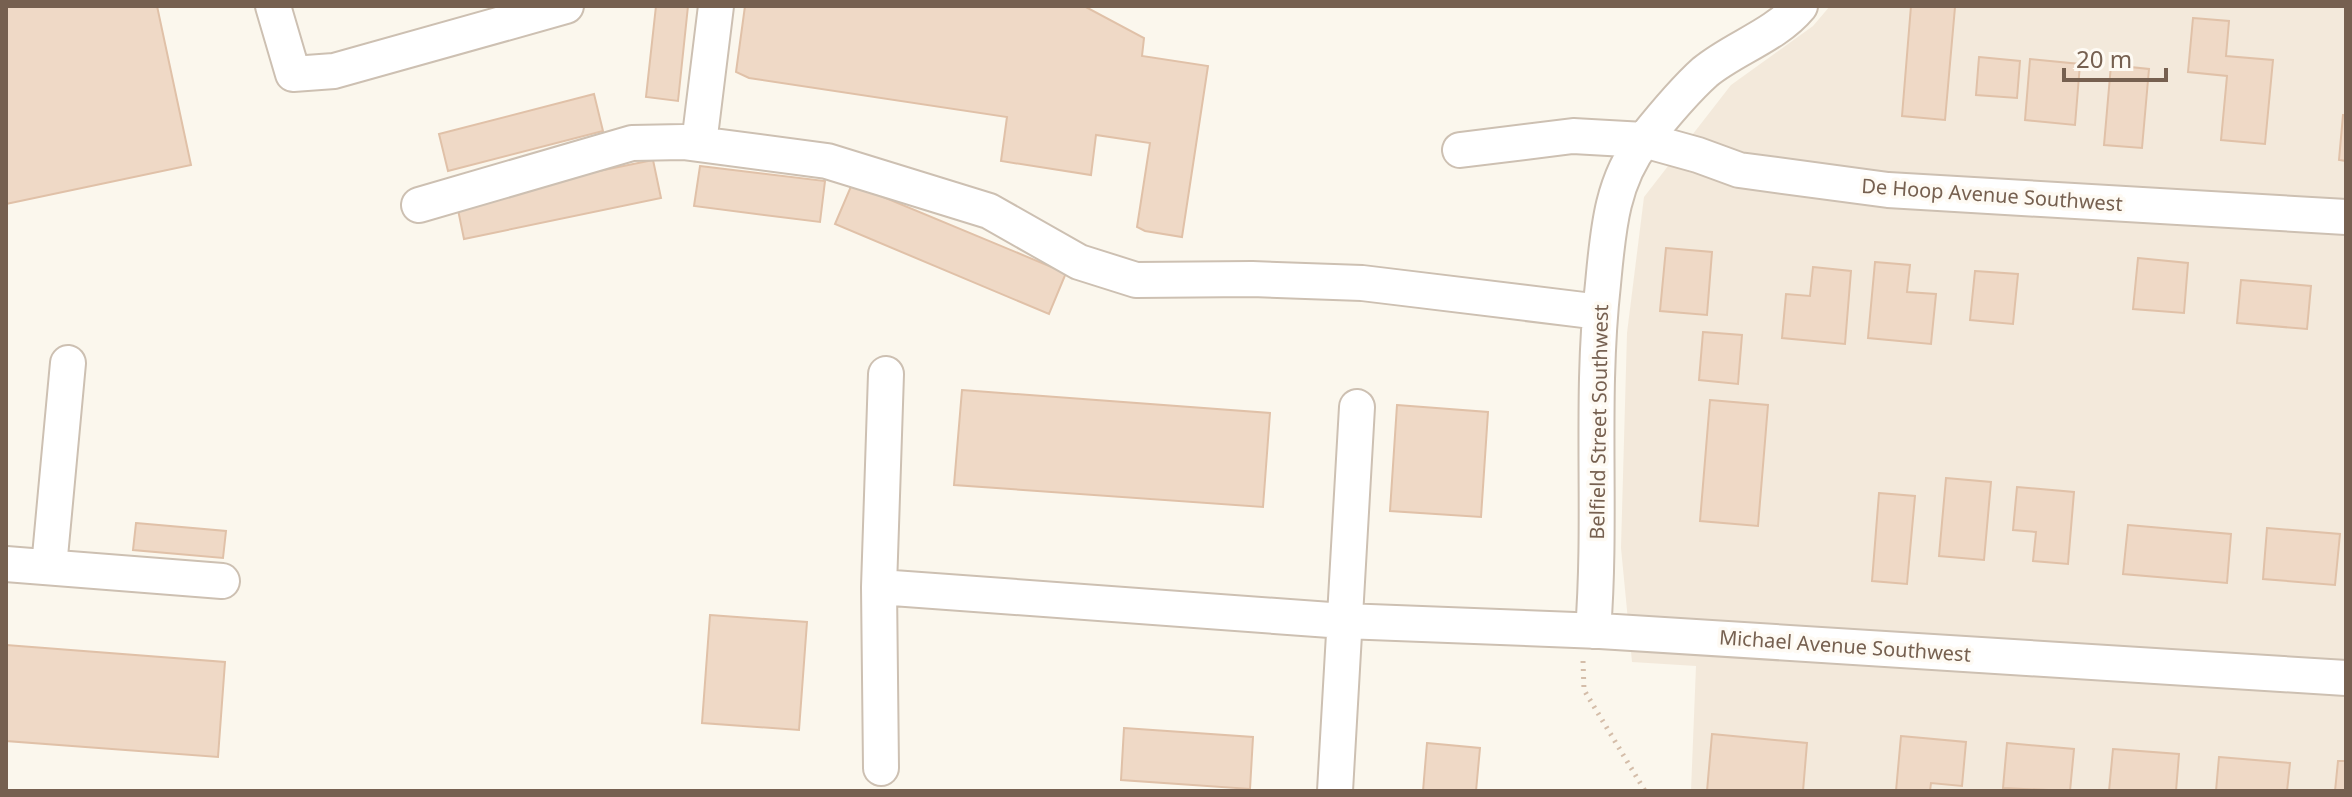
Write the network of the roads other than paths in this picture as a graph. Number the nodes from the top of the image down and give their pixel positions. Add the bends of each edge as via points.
1 (273, 6) edge
2 (566, 6) edge
3 (716, 6) edge
4 (1800, 6) edge
5 (1644, 140) junction
6 (699, 144) junction
7 (1460, 150) dead end
8 (419, 205) dead end
9 (2346, 217) edge
10 (1600, 312) junction
11 (68, 363) dead end
12 (886, 374) dead end
13 (1357, 407) dead end
14 (6, 564) edge
15 (49, 567) junction
16 (222, 581) dead end
17 (879, 587) junction
18 (1344, 621) junction
19 (1588, 642) junction
20 (2346, 678) edge
21 (881, 768) dead end
22 (1335, 791) edge

1 - 2 street via 293,74 334,71
3 - 6 street
4 - 5 street, Belfield Street Southwest via 1705,72
5 - 7 street, De Hoop Avenue Southwest via 1573,136
5 - 9 street, De Hoop Avenue Southwest via 1739,170 1888,190
5 - 10 street, Belfield Street Southwest via 1625,167 1610,212
6 - 8 street via 632,143
6 - 10 street via 827,161 989,211 1079,262 1136,280 1362,283
10 - 19 street, Belfield Street Southwest via 1596,588
11 - 15 street
12 - 17 street
13 - 18 street
14 - 15 street
15 - 16 street
17 - 18 street, Michael Avenue Southwest
17 - 21 street
18 - 19 street, Michael Avenue Southwest
18 - 22 street
19 - 20 street, Michael Avenue Southwest

